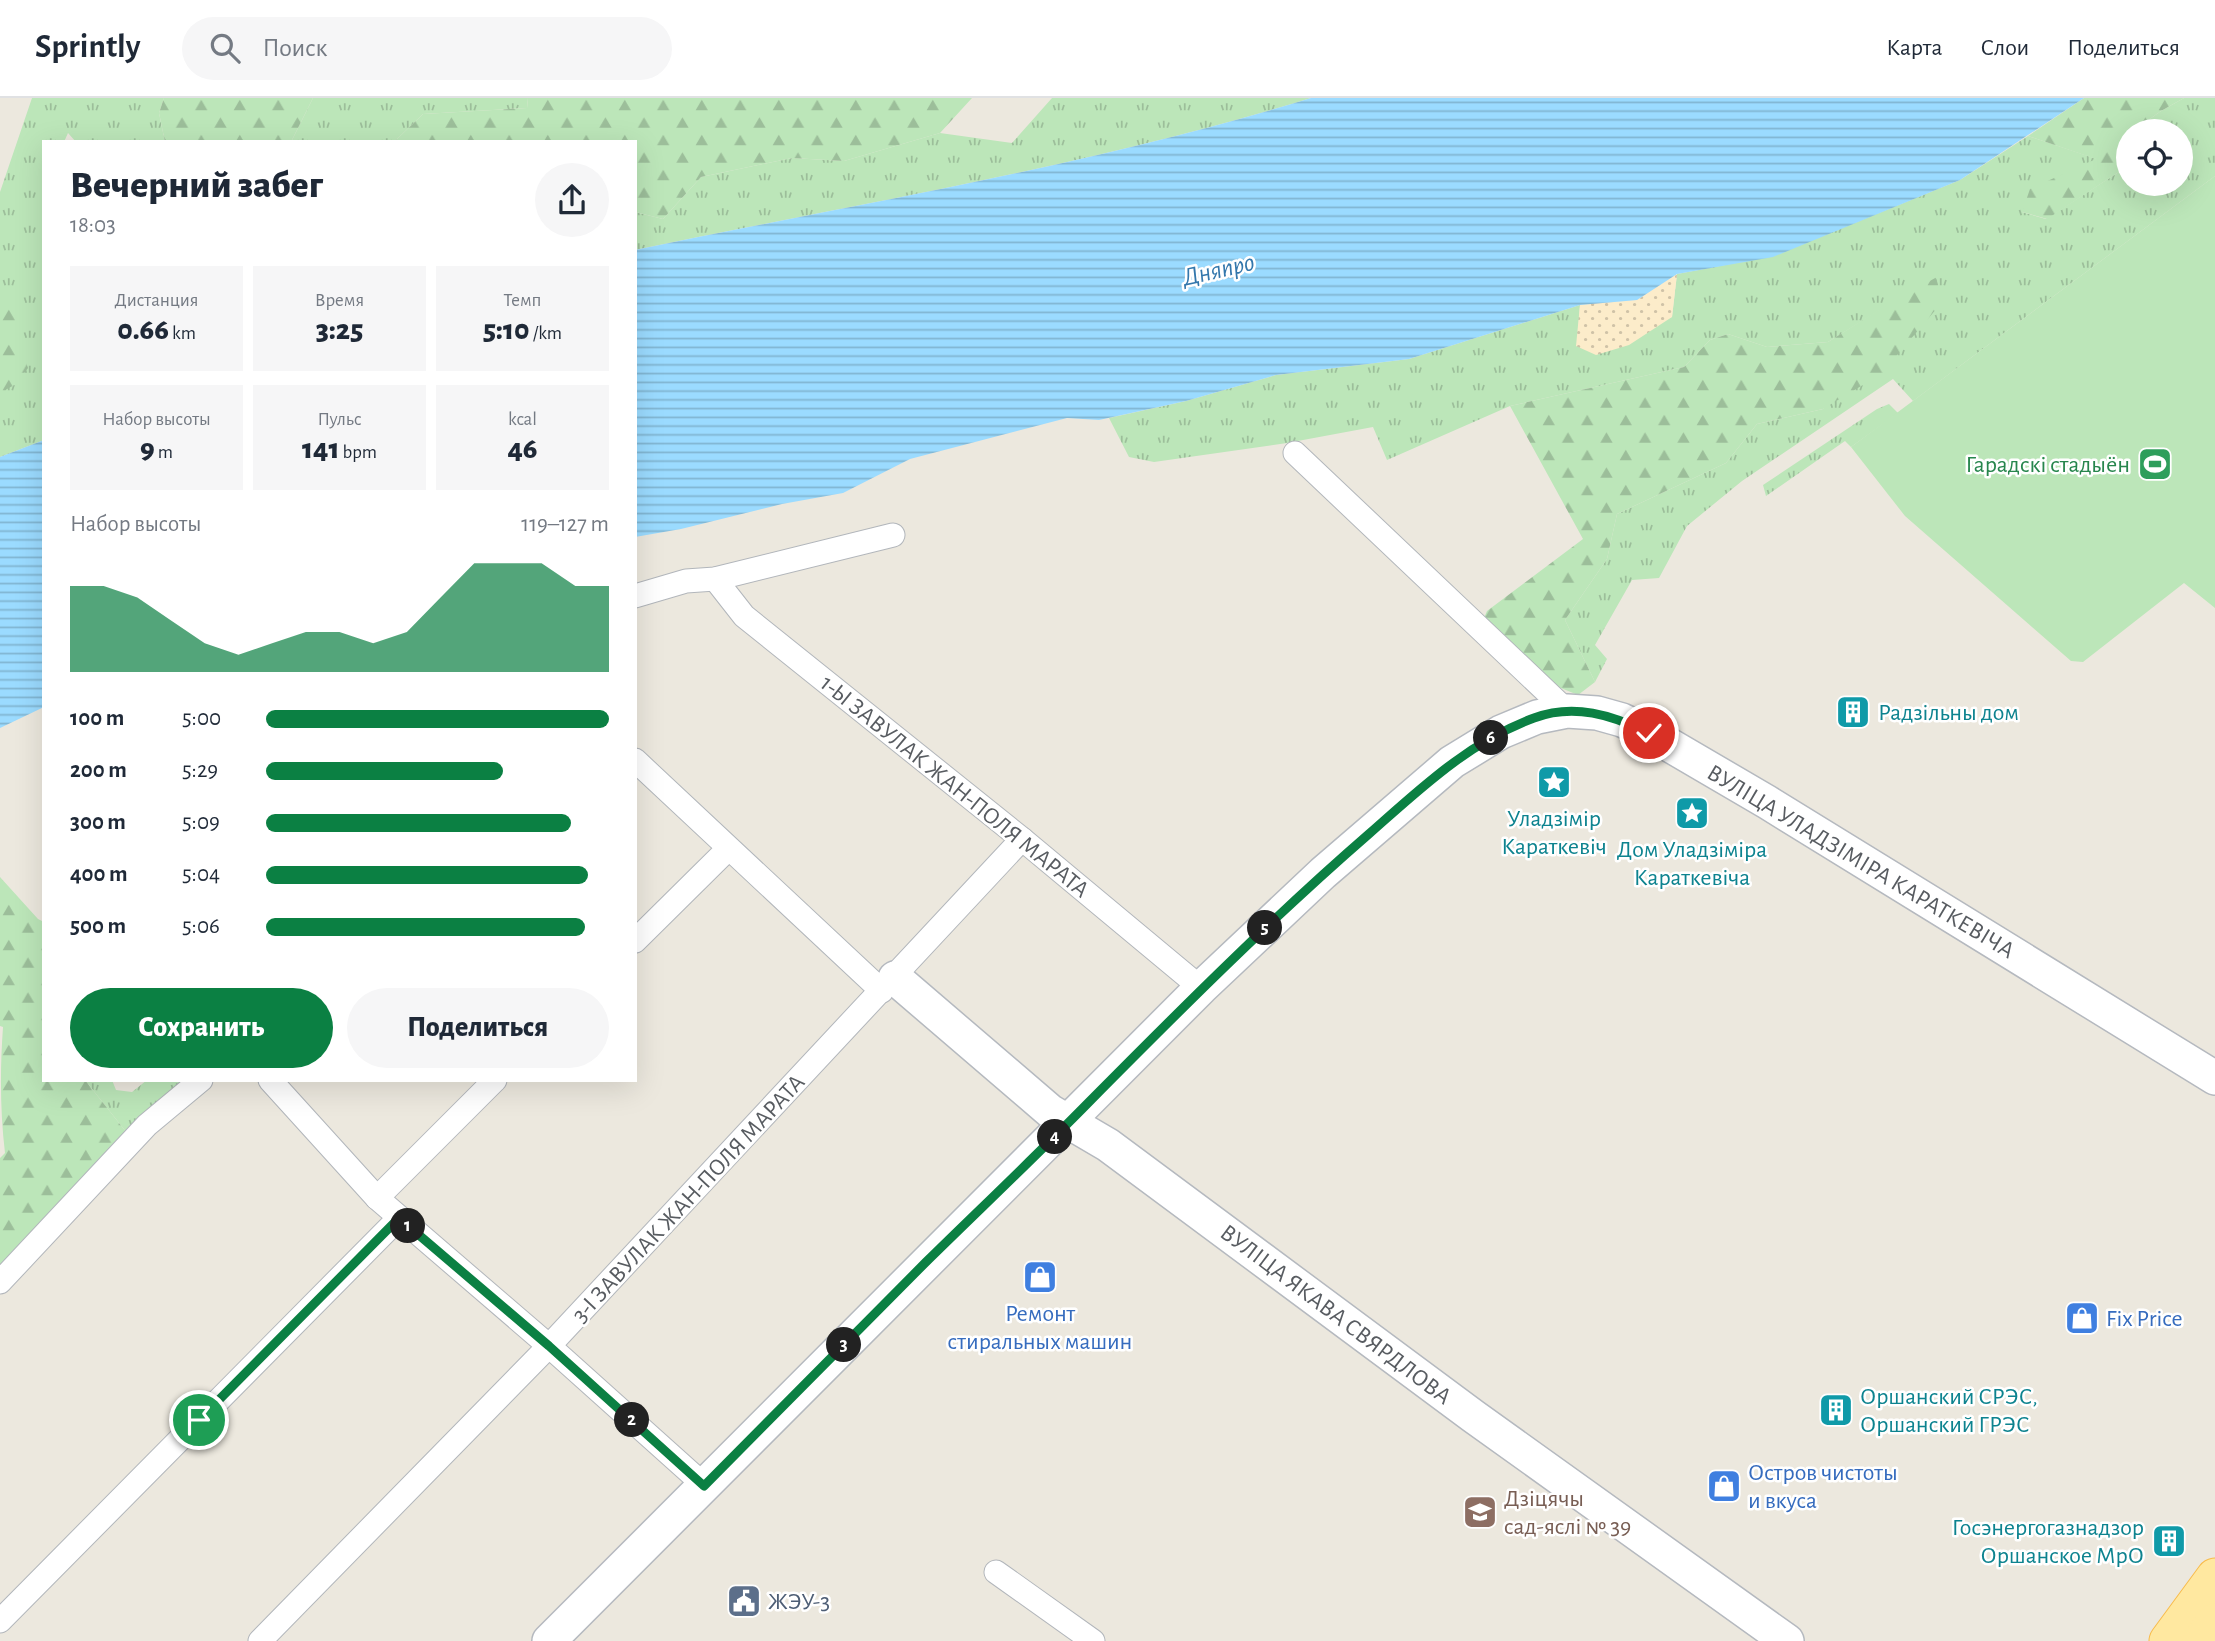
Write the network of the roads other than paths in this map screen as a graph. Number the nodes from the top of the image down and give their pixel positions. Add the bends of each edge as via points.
1 (1295, 453) dead end
2 (893, 535) dead end
3 (715, 579) junction
4 (637, 595) edge
5 (1567, 711) junction
6 (637, 762) edge
7 (1022, 839) junction
8 (727, 849) junction
9 (637, 939) edge
10 (888, 984) junction
11 (1201, 988) junction
12 (2215, 1078) edge
13 (199, 1082) edge
14 (272, 1082) edge
15 (493, 1082) edge
16 (1070, 1122) junction
17 (377, 1198) junction
18 (399, 1218) junction
19 (0, 1282) edge
20 (549, 1346) junction
21 (704, 1486) junction
22 (996, 1572) dead end
23 (2215, 1577) edge
24 (0, 1621) edge
25 (2215, 1622) edge
26 (260, 1641) edge
27 (549, 1641) edge
28 (1093, 1641) edge
29 (1787, 1641) edge
30 (2168, 1641) edge
31 (2201, 1641) edge

1 - 5 street
2 - 3 street
3 - 4 street via 686,581
3 - 7 street, 1-Ы ЗАВУЛАК ЖАН-ПОЛЯ МАРАТА via 744,616
5 - 11 street, ВУЛІЦА УЛАДЗІМІРА КАРАТКЕВІЧА via 1501,732 1452,762 1323,873
5 - 12 street, ВУЛІЦА УЛАДЗІМІРА КАРАТКЕВІЧА via 1597,713 1649,733
6 - 8 street, ВУЛІЦА ЯКАВА СВЯРДЛОВА
7 - 10 street, 3-І ЗАВУЛАК ЖАН-ПОЛЯ МАРАТА
7 - 11 street, 1-Ы ЗАВУЛАК ЖАН-ПОЛЯ МАРАТА
8 - 9 street
8 - 10 street, ВУЛІЦА ЯКАВА СВЯРДЛОВА
10 - 16 street, ВУЛІЦА ЯКАВА СВЯРДЛОВА
10 - 20 street, 3-І ЗАВУЛАК ЖАН-ПОЛЯ МАРАТА
11 - 16 street, ВУЛІЦА УЛАДЗІМІРА КАРАТКЕВІЧА
13 - 19 street via 147,1125
14 - 17 street
15 - 17 street
16 - 21 street, ВУЛІЦА УЛАДЗІМІРА КАРАТКЕВІЧА
16 - 29 street, ВУЛІЦА ЯКАВА СВЯРДЛОВА via 1108,1145 1473,1416
17 - 18 street
18 - 20 street
18 - 24 street
20 - 21 street
20 - 26 street, 3-І ЗАВУЛАК ЖАН-ПОЛЯ МАРАТА
21 - 27 street, ВУЛІЦА УЛАДЗІМІРА КАРАТКЕВІЧА
22 - 28 street
23 - 30 main road
25 - 31 main road

